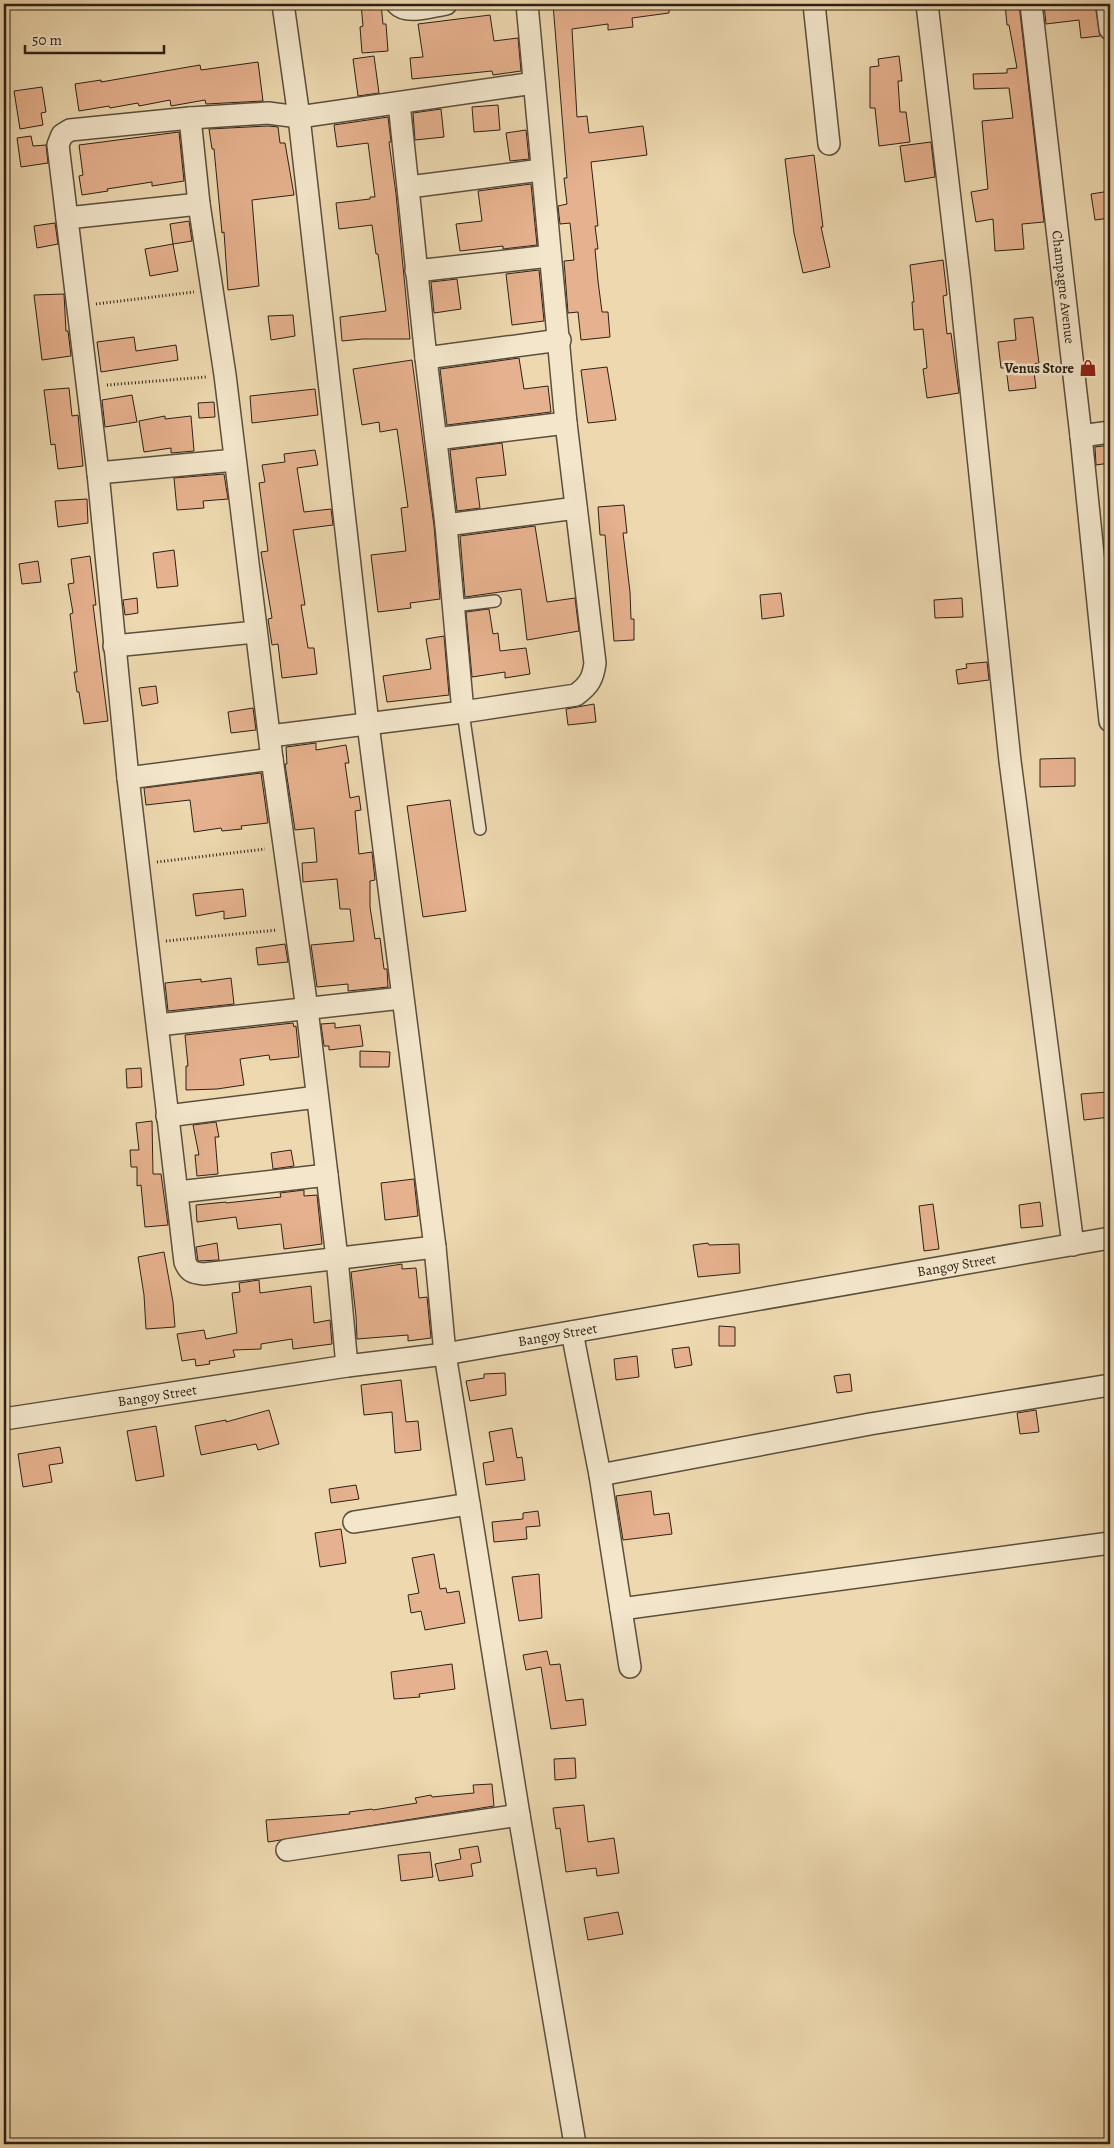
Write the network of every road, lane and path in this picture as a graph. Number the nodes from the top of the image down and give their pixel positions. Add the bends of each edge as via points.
1 (284, 4) edge
2 (397, 4) edge
3 (446, 4) edge
4 (527, 4) edge
5 (814, 4) edge
6 (927, 4) edge
7 (1031, 4) edge
8 (1108, 4) edge
9 (1110, 29) edge
10 (534, 83) junction
11 (399, 103) junction
12 (299, 117) junction
13 (190, 118) junction
14 (829, 144) dead end
15 (542, 170) junction
16 (409, 187) junction
17 (200, 204) junction
18 (67, 218) junction
19 (550, 256) junction
20 (416, 271) junction
21 (211, 290) junction
22 (78, 306) junction
23 (560, 340) junction
24 (426, 358) junction
25 (224, 375) junction
26 (87, 387) junction
27 (566, 423) junction
28 (1110, 432) edge
29 (1081, 436) junction
30 (436, 439) junction
31 (235, 460) junction
32 (98, 473) junction
33 (576, 508) junction
34 (446, 525) junction
35 (495, 601) dead end
36 (454, 606) junction
37 (256, 632) junction
38 (114, 646) junction
39 (463, 712) junction
40 (1110, 721) edge
41 (368, 724) junction
42 (270, 736) junction
43 (272, 759) junction
44 (128, 778) junction
45 (480, 829) dead end
46 (284, 847) junction
47 (139, 864) junction
48 (295, 928) junction
49 (148, 943) junction
50 (402, 998) junction
51 (307, 1009) junction
52 (158, 1025) junction
53 (317, 1098) junction
54 (167, 1116) junction
55 (327, 1175) junction
56 (178, 1192) junction
57 (1110, 1238) edge
58 (1073, 1245) junction
59 (434, 1247) junction
60 (337, 1258) junction
61 (572, 1332) junction
62 (445, 1354) junction
63 (347, 1366) junction
64 (1110, 1385) edge
65 (4, 1419) edge
66 (600, 1475) junction
67 (469, 1504) junction
68 (354, 1522) dead end
69 (1110, 1543) edge
70 (621, 1609) junction
71 (630, 1667) dead end
72 (519, 1815) junction
73 (287, 1850) dead end
74 (575, 2144) edge

1 - 12 street
2 - 3 street via 409,9
4 - 10 street
5 - 14 street
6 - 58 street via 1010,762
7 - 29 street, Champagne Avenue
8 - 9 street
10 - 11 street
10 - 15 street
11 - 12 street
11 - 16 street
12 - 13 street via 268,113
12 - 41 street
13 - 17 street
13 - 18 street via 70,130 62,135 58,145
15 - 16 street
15 - 19 street
16 - 20 street
17 - 18 street
17 - 21 street
18 - 22 street
19 - 20 street
19 - 23 street
20 - 24 street
21 - 22 path
21 - 25 street
22 - 26 street
23 - 24 street
23 - 27 street
24 - 30 street
25 - 26 path
25 - 31 street
26 - 32 street
27 - 30 street
27 - 33 street
28 - 29 street
29 - 40 street, Champagne Avenue
30 - 34 street
31 - 32 street
31 - 37 street
32 - 38 street
33 - 34 street
33 - 39 street via 595,663 593,678 576,695
34 - 36 street
35 - 36 lane
36 - 39 street
37 - 38 street
37 - 42 street
38 - 44 street
39 - 41 street
39 - 45 lane
41 - 42 street
41 - 50 street
42 - 43 street
43 - 44 street
43 - 46 street
44 - 47 street
46 - 47 path
46 - 48 street
47 - 49 street
48 - 49 path
48 - 51 street
49 - 52 street
50 - 51 street
50 - 59 street
51 - 52 street
51 - 53 street
52 - 54 street
53 - 54 street
53 - 55 street
54 - 56 street
55 - 56 street
55 - 60 street
56 - 60 street via 185,1262 192,1273
57 - 58 street, Bangoy Street
58 - 61 street, Bangoy Street
59 - 60 street
59 - 62 street
60 - 63 street
61 - 62 street, Bangoy Street
61 - 66 street
62 - 63 street, Bangoy Street
62 - 67 street
63 - 65 street, Bangoy Street
64 - 66 street via 870,1424
66 - 70 street
67 - 68 street
67 - 72 street
69 - 70 street
70 - 71 street
72 - 73 street
72 - 74 street

